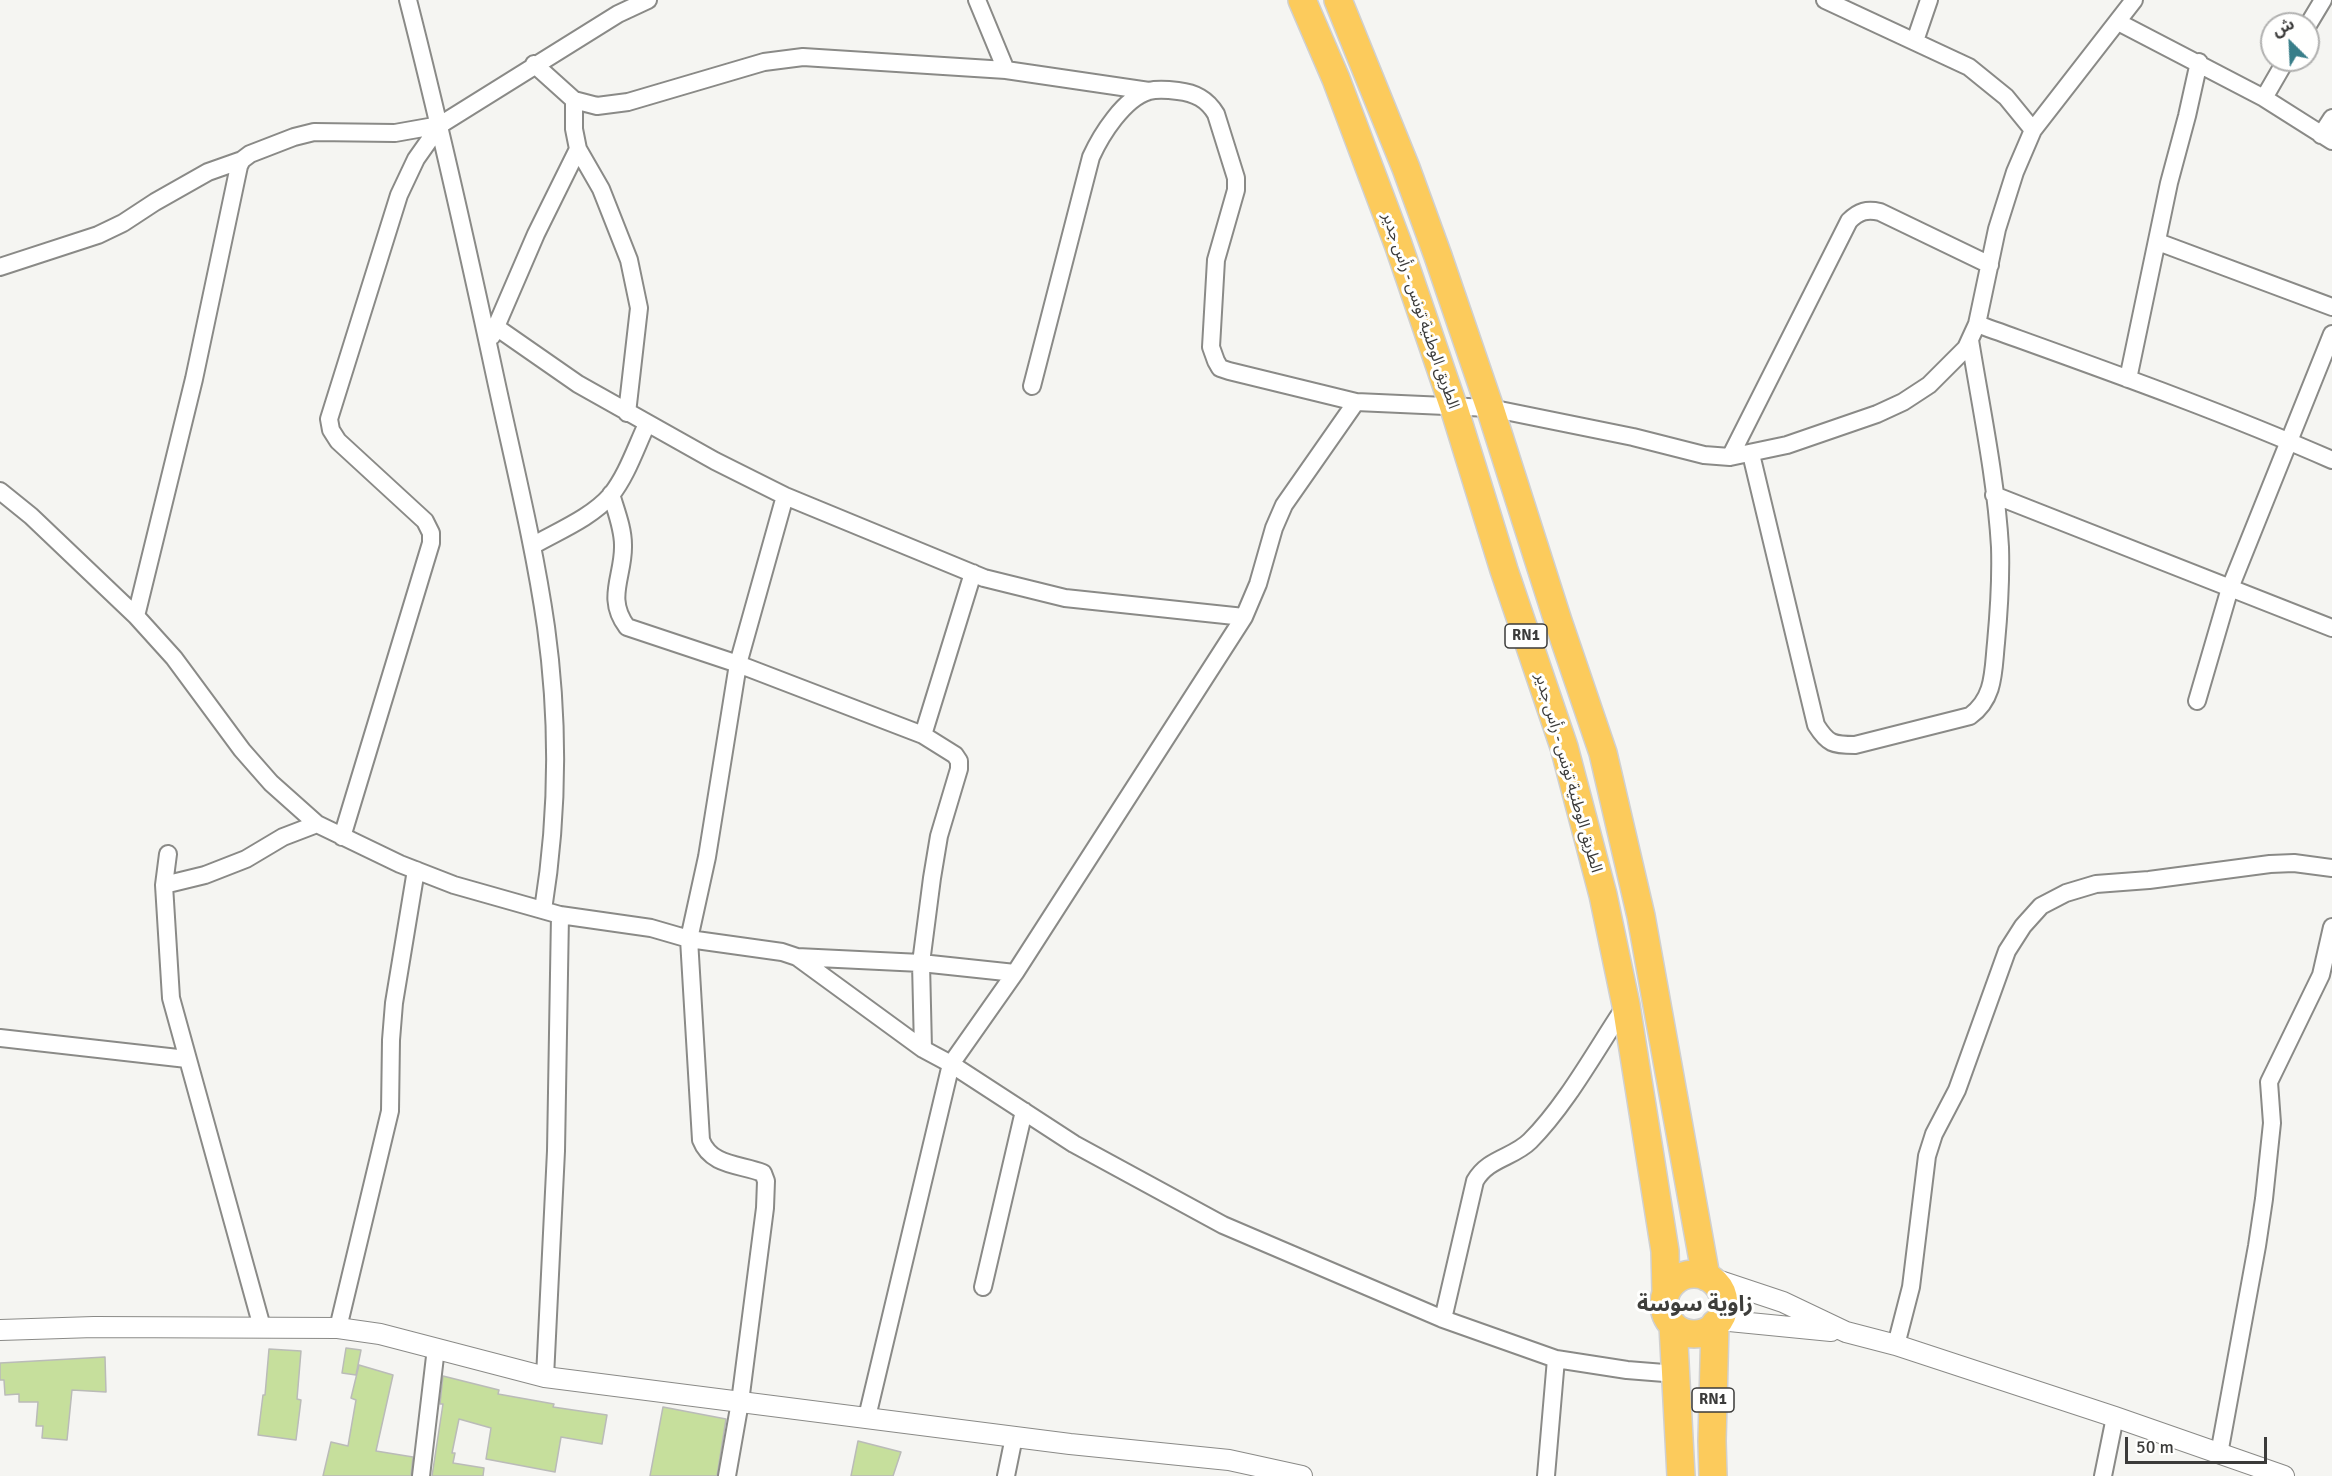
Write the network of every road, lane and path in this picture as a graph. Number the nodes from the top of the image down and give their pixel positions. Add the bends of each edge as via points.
1 (408, 0) edge
2 (648, 0) edge
3 (977, 0) edge
4 (1302, 0) edge
5 (1338, 0) edge
6 (1825, 0) edge
7 (1929, 0) edge
8 (2134, 0) edge
9 (2118, 22) junction
10 (1915, 40) junction
11 (2199, 62) junction
12 (534, 64) junction
13 (1006, 70) junction
14 (2279, 72) edge
15 (1149, 91) junction
16 (2264, 98) junction
17 (574, 100) junction
18 (2332, 118) edge
19 (440, 125) junction
20 (2033, 130) junction
21 (2327, 138) edge
22 (578, 149) junction
23 (242, 160) junction
24 (2158, 242) junction
25 (1990, 265) junction
26 (0, 267) edge
27 (2332, 307) edge
28 (1977, 324) junction
29 (496, 327) junction
30 (2332, 334) edge
31 (1970, 340) junction
32 (488, 344) junction
33 (2128, 379) junction
34 (1032, 386) dead end
35 (1356, 402) junction
36 (1454, 408) junction
37 (1490, 408) junction
38 (627, 413) junction
39 (647, 424) junction
40 (2290, 441) junction
41 (1751, 454) junction
42 (1730, 457) junction
43 (2332, 460) edge
44 (0, 492) edge
45 (611, 494) junction
46 (1995, 495) junction
47 (785, 496) junction
48 (532, 546) junction
49 (973, 573) junction
50 (2230, 588) junction
51 (136, 616) junction
52 (1244, 617) junction
53 (2332, 628) edge
54 (738, 664) junction
55 (2198, 701) dead end
56 (923, 735) junction
57 (317, 824) junction
58 (342, 837) junction
59 (168, 854) dead end
60 (2332, 868) edge
61 (416, 870) junction
62 (164, 885) junction
63 (543, 910) junction
64 (560, 915) junction
65 (2332, 927) edge
66 (689, 939) junction
67 (796, 957) junction
68 (921, 963) junction
69 (1015, 973) junction
70 (1626, 1005) junction
71 (0, 1038) edge
72 (923, 1049) junction
73 (187, 1059) junction
74 (951, 1064) junction
75 (1024, 1111) junction
76 (1707, 1277) junction
77 (983, 1287) dead end
78 (1666, 1293) junction
79 (1443, 1319) junction
80 (1717, 1322) junction
81 (1673, 1325) junction
82 (262, 1328) junction
83 (338, 1328) junction
84 (0, 1330) edge
85 (1846, 1332) junction
86 (1896, 1345) junction
87 (436, 1348) junction
88 (1556, 1359) junction
89 (1677, 1374) junction
90 (545, 1377) junction
91 (740, 1402) junction
92 (867, 1417) junction
93 (2115, 1417) junction
94 (1014, 1437) junction
95 (2219, 1454) junction
96 (421, 1476) edge
97 (727, 1476) edge
98 (1006, 1476) edge
99 (1302, 1476) edge
100 (1546, 1476) edge
101 (1681, 1476) edge
102 (1713, 1476) edge
103 (2103, 1476) edge
104 (2284, 1476) edge

1 - 19 street
2 - 12 street
3 - 13 street
4 - 36 highway, الطريق الوطنية تونس - رأس جدير / RN1 via 1394,233
5 - 37 highway, الطريق الوطنية تونس - رأس جدير / RN1 via 1406,168
6 - 10 street
7 - 10 street
8 - 9 street
9 - 11 street
9 - 20 street
10 - 20 street via 1976,72 2006,98
11 - 16 street
11 - 24 street
12 - 17 street
12 - 19 street
13 - 15 street
13 - 17 street via 803,57 764,62 628,102 597,106
14 - 16 street
15 - 34 street via 1107,126 1091,157
15 - 35 street via 1191,93 1211,106 1236,178 1214,284 1211,347 1216,362 1229,372
16 - 21 street
17 - 22 street
18 - 21 street
19 - 23 street via 395,133 314,132
19 - 32 street
19 - 58 street via 416,159 399,195 329,418 338,441 425,521 431,533
20 - 25 street via 2015,172
22 - 29 street
22 - 38 street via 601,189 629,260 639,308
23 - 26 street via 208,172 123,224
23 - 51 street
24 - 27 street
24 - 33 street
25 - 28 street
25 - 42 street via 1880,212 1863,210 1856,214
28 - 31 street
28 - 33 street
29 - 32 street
29 - 38 street
30 - 40 street
31 - 41 street via 1929,385 1903,402 1827,432
31 - 46 street
32 - 48 street
33 - 40 street
35 - 36 street
35 - 52 street via 1284,504
36 - 37 street
36 - 70 highway, الطريق الوطنية تونس - رأس جدير / RN1 via 1564,747 1603,895
37 - 42 street via 1704,455
37 - 76 highway, الطريق الوطنية تونس - رأس جدير / RN1 via 1604,753 1641,916
38 - 39 street
39 - 45 street
39 - 47 street
40 - 43 street
40 - 50 street
41 - 42 street
41 - 46 street via 1816,725 1829,741 1840,745 1855,745 1970,716 1982,708 1992,682 2000,599
44 - 51 street via 31,516
45 - 48 street via 599,506
45 - 54 street via 624,549 615,603 619,617 627,627
46 - 50 street
47 - 49 street
47 - 54 street
48 - 63 street via 546,628 555,779 551,862
49 - 52 street via 1065,598
49 - 56 street
50 - 53 street
50 - 55 street
51 - 57 street via 174,658 242,750 271,783
52 - 69 street
54 - 56 street
54 - 66 street via 707,857
56 - 68 street via 955,755 959,769 939,837
57 - 58 street
57 - 62 street via 283,837 246,859
58 - 61 street
59 - 62 street
60 - 86 street via 2270,864 2096,884 2041,906 2007,951 1957,1090 1934,1134 1927,1156 1911,1287
61 - 63 street
61 - 83 street via 394,1004 390,1111
62 - 73 street via 171,998
63 - 64 street
64 - 66 street via 651,928
64 - 90 street via 556,1151
65 - 95 street via 2320,975 2268,1082 2272,1123 2258,1246
66 - 67 street
66 - 91 street via 701,1140 712,1158 763,1173 766,1181
67 - 68 street
67 - 72 street
68 - 69 street
68 - 72 street
69 - 74 street
70 - 78 highway, الطريق الوطنية تونس - رأس جدير / RN1 via 1665,1251
70 - 79 street via 1559,1106 1530,1140 1481,1170 1475,1181
71 - 73 street
72 - 74 street
73 - 82 street
74 - 75 street
74 - 92 street
75 - 77 street
75 - 79 street via 1074,1144 1223,1225
76 - 78 highway via 1687,1275
76 - 80 highway, RN1 via 1723,1296
76 - 85 street via 1783,1302
78 - 81 highway, RN1 via 1665,1310
79 - 88 street
80 - 81 highway via 1708,1330 1690,1333
80 - 85 street
80 - 102 highway, RN1
81 - 89 highway, RN1
82 - 83 street
82 - 84 street
83 - 87 street
85 - 86 street
86 - 93 street
87 - 90 street
87 - 96 street
88 - 89 street
88 - 100 street
89 - 101 highway, RN1
90 - 91 street
91 - 92 street
91 - 97 street
92 - 94 street
93 - 95 street
93 - 103 street
94 - 98 street
94 - 99 street via 1229,1460
95 - 104 street

